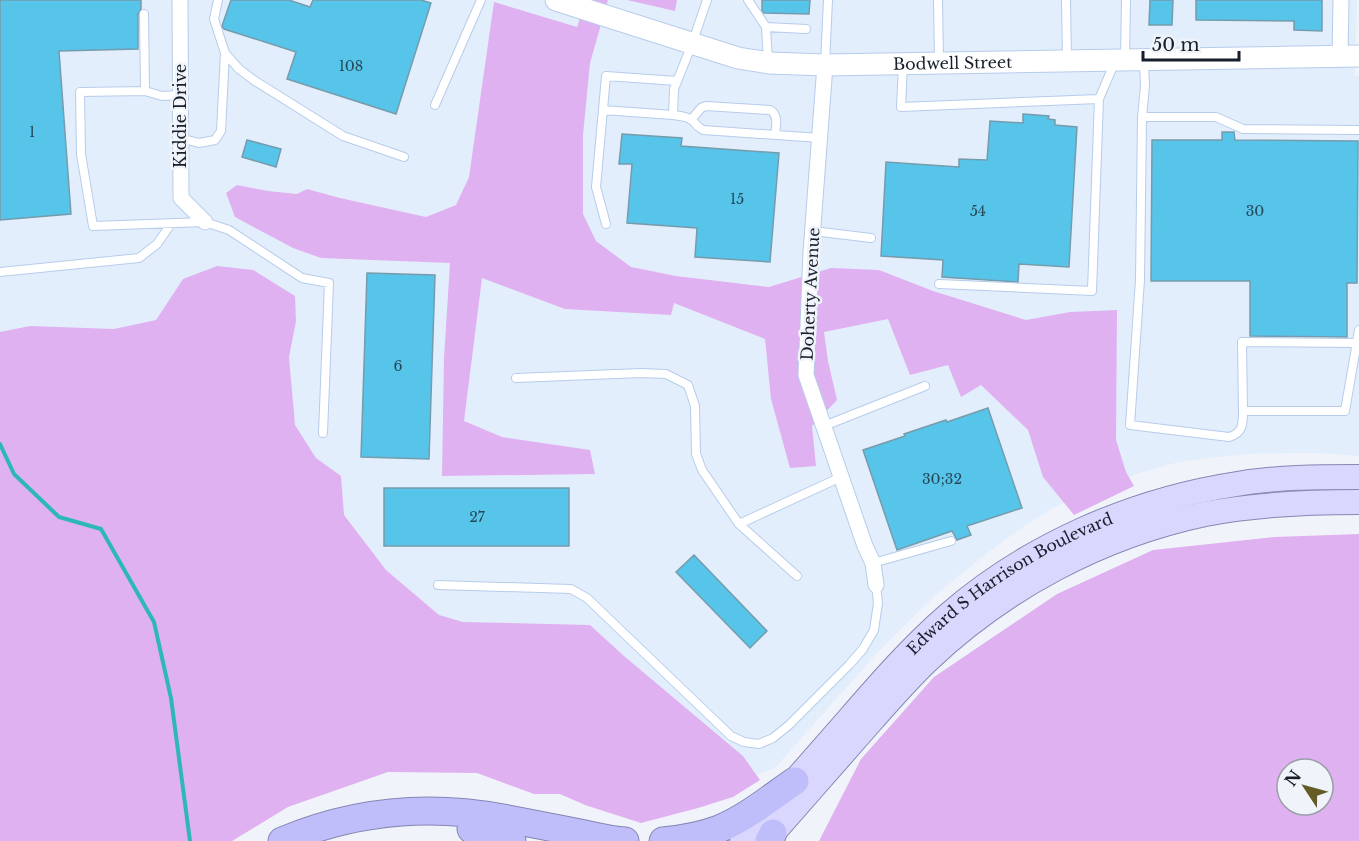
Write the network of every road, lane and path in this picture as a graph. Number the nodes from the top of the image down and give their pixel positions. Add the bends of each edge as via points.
1 (180, 0) edge
2 (218, 0) edge
3 (481, 0) edge
4 (556, 0) edge
5 (707, 0) edge
6 (748, 0) edge
7 (828, 0) edge
8 (938, 0) edge
9 (1066, 0) edge
10 (1126, 0) edge
11 (1341, 0) edge
12 (577, 3) edge
13 (144, 14) dead end
14 (766, 27) junction
15 (806, 29) dead end
16 (693, 44) junction
17 (225, 53) junction
18 (1350, 56) edge
19 (1128, 59) junction
20 (1067, 60) junction
21 (939, 62) junction
22 (768, 63) junction
23 (903, 63) junction
24 (825, 64) junction
25 (677, 81) junction
26 (145, 91) junction
27 (180, 95) junction
28 (1099, 99) junction
29 (435, 105) dead end
30 (603, 110) junction
31 (673, 115) junction
32 (1142, 117) junction
33 (691, 120) junction
34 (1359, 130) edge
35 (776, 135) junction
36 (180, 138) junction
37 (820, 138) junction
38 (404, 157) dead end
39 (205, 222) junction
40 (171, 224) junction
41 (606, 224) dead end
42 (813, 231) junction
43 (871, 238) dead end
44 (0, 272) edge
45 (939, 284) dead end
46 (1359, 330) edge
47 (1357, 343) junction
48 (516, 378) dead end
49 (925, 386) dead end
50 (1243, 411) junction
51 (824, 426) junction
52 (323, 433) dead end
53 (841, 477) junction
54 (1359, 477) edge
55 (1359, 502) edge
56 (739, 524) junction
57 (951, 541) dead end
58 (873, 563) junction
59 (797, 576) dead end
60 (438, 585) dead end
61 (876, 585) joint
62 (795, 781) junction
63 (769, 839) edge
64 (282, 841) edge
65 (328, 841) edge
66 (512, 841) edge
67 (625, 841) edge
68 (663, 841) edge
69 (742, 841) edge

1 - 27 street, Kiddie Drive
2 - 17 lane via 214,19
3 - 29 lane
4 - 12 street, Bodwell Street
5 - 16 lane
6 - 14 lane
7 - 24 lane
8 - 21 lane
9 - 20 lane
10 - 19 lane
11 - 18 street
12 - 16 street, Bodwell Street
13 - 26 lane
14 - 15 lane
14 - 22 lane
16 - 22 street, Bodwell Street
16 - 25 lane
17 - 36 lane via 221,131 215,140 199,143
17 - 38 lane via 255,81 343,136
18 - 19 street, Bodwell Street
19 - 20 street, Bodwell Street
19 - 28 lane
19 - 32 lane via 1145,86
20 - 21 street, Bodwell Street
21 - 23 street, Bodwell Street
22 - 24 street, Bodwell Street
23 - 24 street, Bodwell Street
23 - 28 lane via 902,107
24 - 37 street, Doherty Avenue
25 - 30 lane via 606,75
25 - 31 lane
26 - 27 lane via 162,96
26 - 40 lane via 80,92 81,154 93,226
27 - 36 street, Kiddie Drive
28 - 45 lane via 1092,291
30 - 31 lane
30 - 41 lane via 596,187
31 - 33 lane
32 - 34 lane via 1216,117 1243,129
32 - 50 lane via 1140,280 1130,425 1229,437 1240,431
33 - 35 lane via 703,130
33 - 35 lane via 706,106 770,110 776,117
35 - 37 lane
36 - 39 street, Kiddie Drive via 181,198
37 - 42 street, Doherty Avenue
39 - 40 lane
39 - 52 lane via 229,230 302,278 329,283
40 - 44 lane via 157,244 139,258
42 - 43 lane
42 - 51 street, Doherty Avenue via 806,375
46 - 47 lane
47 - 50 lane via 1345,411
47 - 50 lane via 1242,342
48 - 56 lane via 666,374 688,385 695,406 698,462
49 - 51 lane
51 - 53 street, Doherty Avenue
53 - 56 lane
53 - 58 street, Doherty Avenue
54 - 62 main road, Edward S Harrison Boulevard via 1283,479 1192,493 1104,521 1043,550 948,615 883,680
55 - 63 main road, Edward S Harrison Boulevard via 1297,503 1206,514 1118,540 1035,580 978,618 925,663
56 - 59 lane
57 - 58 lane
58 - 61 street, Doherty Avenue
60 - 61 lane via 571,589 587,598 730,736 759,744 789,725 863,649 874,630
62 - 68 highway via 727,825
62 - 69 main road, Edward S Harrison Boulevard
64 - 67 highway via 360,817 432,810 483,815
65 - 66 highway via 362,832 426,826 475,829

